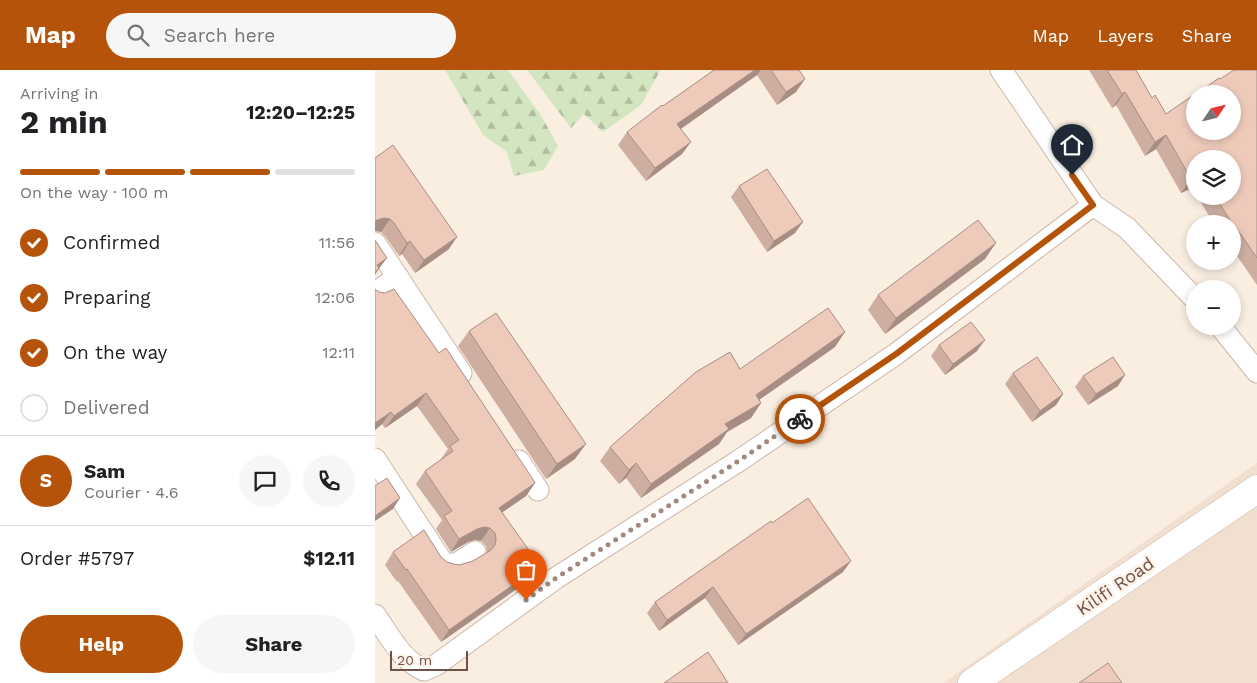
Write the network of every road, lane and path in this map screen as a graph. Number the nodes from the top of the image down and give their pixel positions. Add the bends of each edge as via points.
1 (1001, 70) edge
2 (1093, 205) junction
3 (375, 243) edge
4 (397, 277) junction
5 (1186, 290) edge
6 (375, 293) edge
7 (1227, 335) edge
8 (1257, 372) edge
9 (473, 392) edge
10 (511, 449) edge
11 (375, 459) edge
12 (1257, 489) edge
13 (538, 490) dead end
14 (475, 552) dead end
15 (375, 615) edge
16 (972, 683) edge

1 - 2 street
2 - 5 street via 1127,228
2 - 15 street via 896,354 737,462 556,578 436,665 424,670 414,666
3 - 4 street
4 - 6 street
4 - 9 street
7 - 8 street
10 - 13 street
11 - 14 street via 443,563 458,563
12 - 16 main road, Kilifi Road

